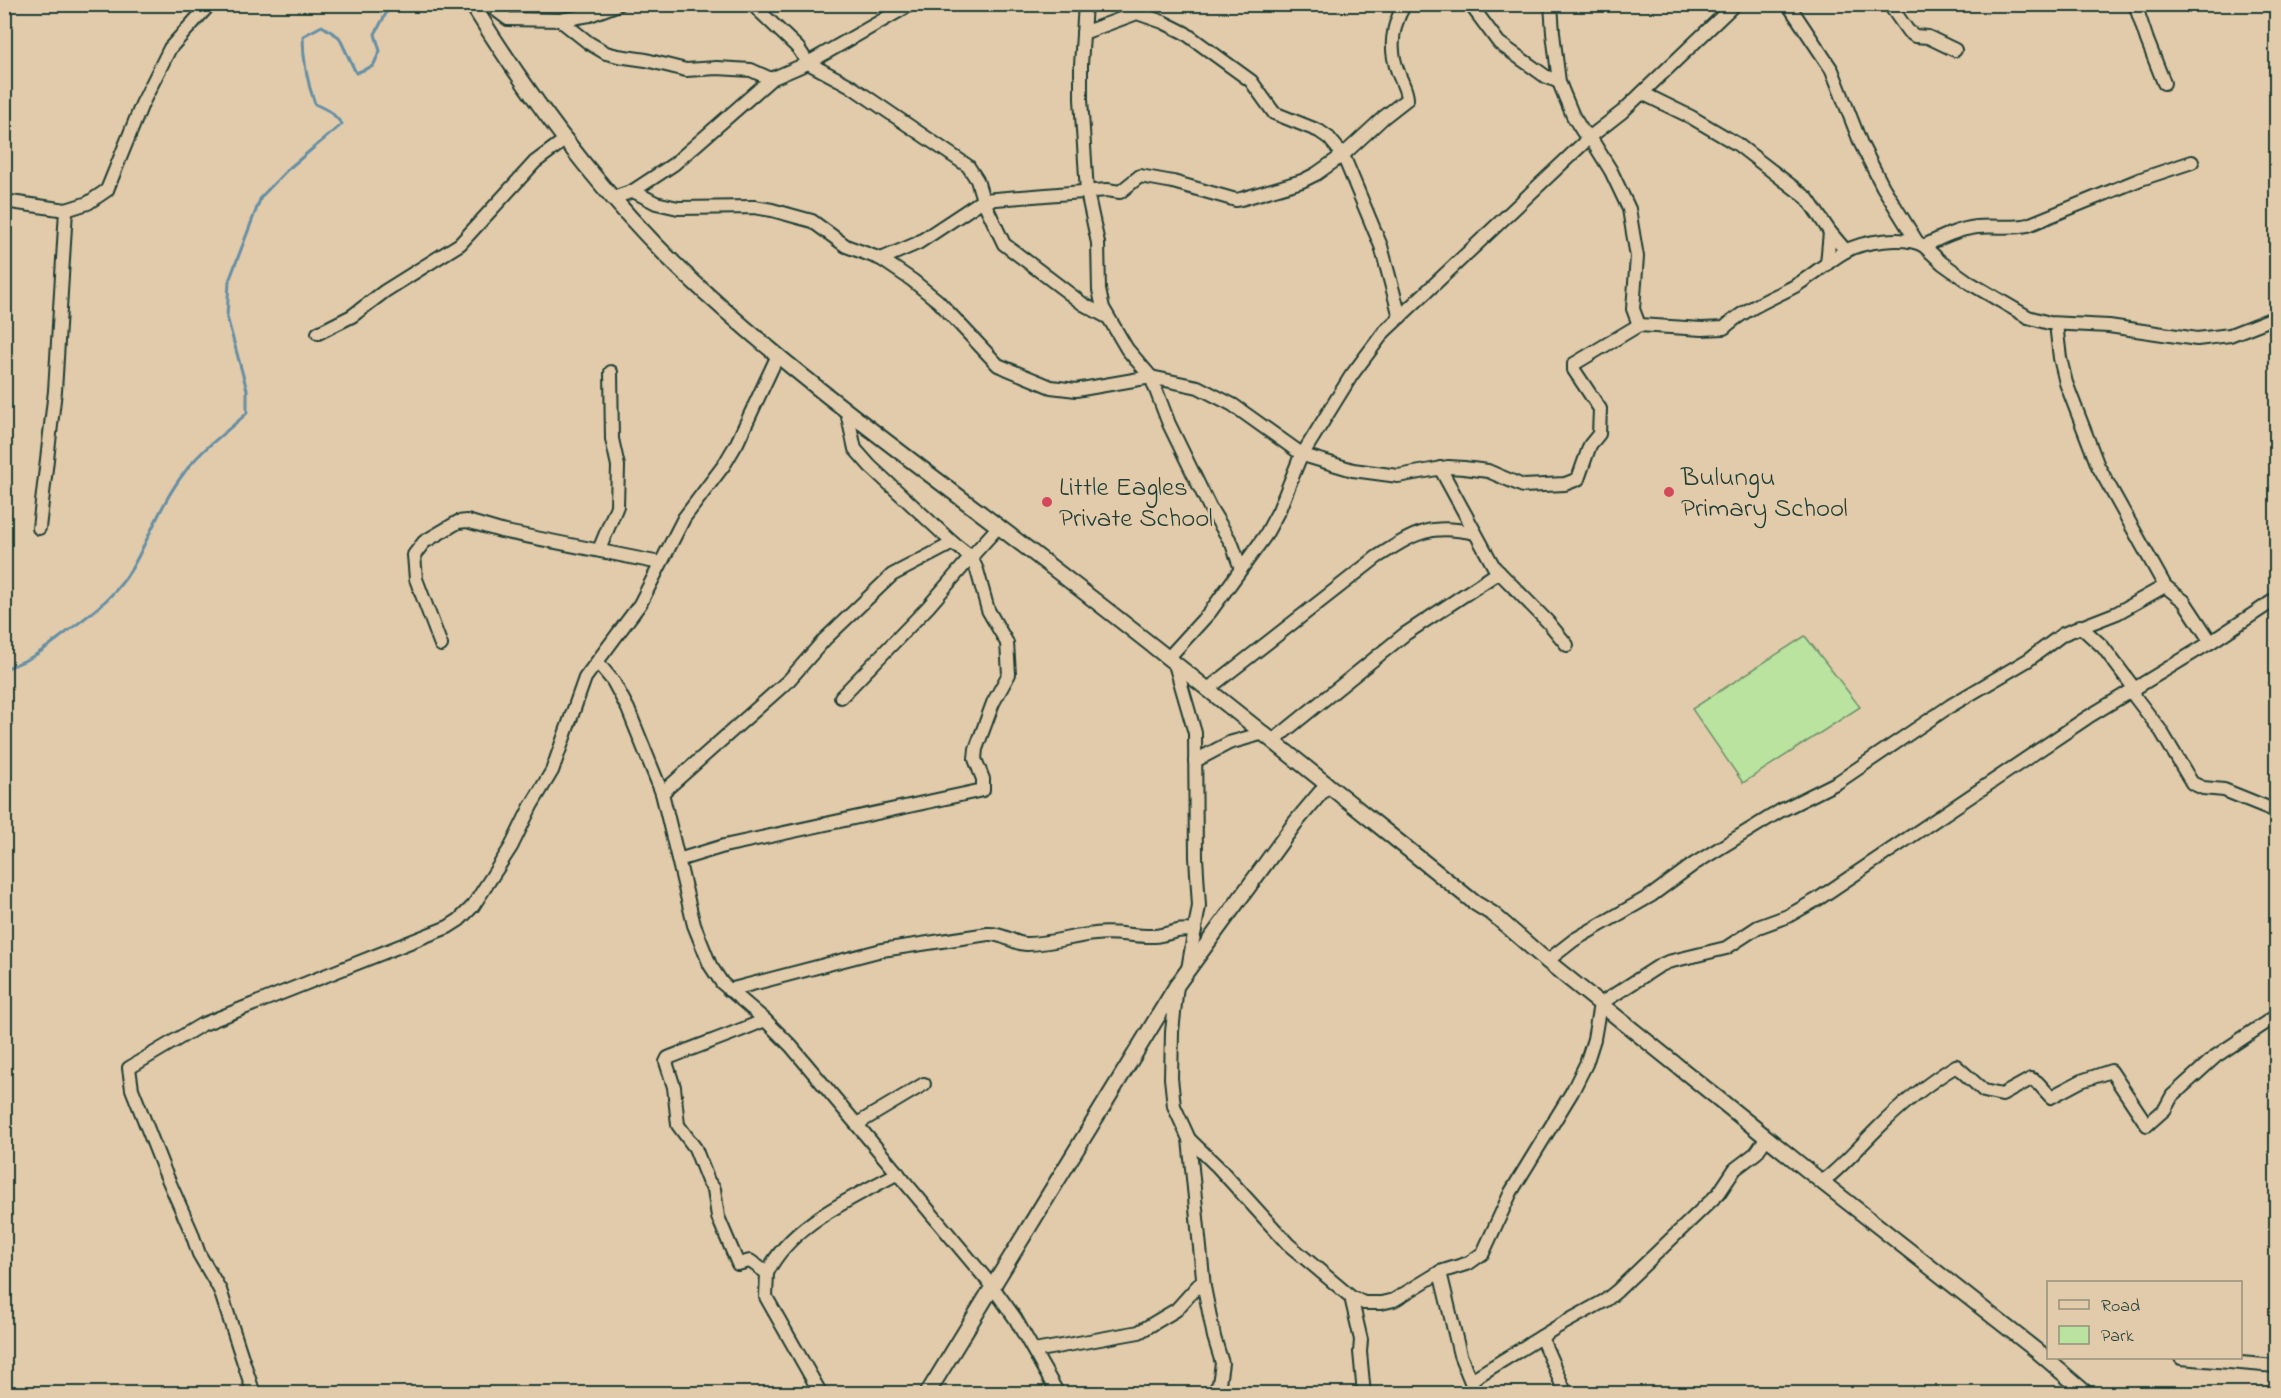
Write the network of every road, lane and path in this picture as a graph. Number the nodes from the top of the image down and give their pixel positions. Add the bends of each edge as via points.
1 (210, 4) edge
2 (472, 4) edge
3 (488, 4) edge
4 (619, 4) edge
5 (752, 4) edge
6 (911, 4) edge
7 (1085, 4) edge
8 (1405, 4) edge
9 (1470, 4) edge
10 (1551, 4) edge
11 (1735, 4) edge
12 (1788, 4) edge
13 (1889, 4) edge
14 (2135, 4) edge
15 (560, 20) junction
16 (1083, 33) junction
17 (1955, 50) dead end
18 (808, 63) junction
19 (771, 79) junction
20 (1560, 82) junction
21 (2164, 83) dead end
22 (1642, 93) junction
23 (1590, 137) junction
24 (566, 139) junction
25 (1342, 155) junction
26 (2192, 162) dead end
27 (633, 190) junction
28 (1087, 192) junction
29 (613, 198) junction
30 (983, 200) junction
31 (4, 201) edge
32 (66, 210) junction
33 (1830, 232) junction
34 (1920, 244) junction
35 (1846, 251) junction
36 (881, 259) junction
37 (1827, 264) junction
38 (1107, 317) junction
39 (1400, 317) junction
40 (2277, 317) edge
41 (2056, 324) junction
42 (1639, 325) junction
43 (318, 333) dead end
44 (778, 355) junction
45 (611, 372) dead end
46 (1151, 377) junction
47 (847, 412) junction
48 (1303, 455) junction
49 (1440, 468) junction
50 (999, 526) junction
51 (39, 528) dead end
52 (1475, 533) junction
53 (953, 543) junction
54 (599, 550) junction
55 (970, 557) junction
56 (660, 563) junction
57 (1241, 568) junction
58 (1499, 572) junction
59 (2165, 586) junction
60 (2277, 599) edge
61 (2080, 626) junction
62 (2211, 642) junction
63 (441, 645) dead end
64 (1567, 645) dead end
65 (1172, 660) junction
66 (598, 663) junction
67 (2134, 688) junction
68 (1208, 689) junction
69 (841, 697) dead end
70 (1269, 736) junction
71 (1195, 761) junction
72 (1327, 784) junction
73 (662, 792) junction
74 (2277, 811) edge
75 (678, 860) junction
76 (1195, 932) junction
77 (1547, 961) junction
78 (1188, 969) junction
79 (1177, 985) junction
80 (729, 990) junction
81 (1600, 1004) junction
82 (2277, 1016) edge
83 (765, 1020) junction
84 (924, 1084) dead end
85 (857, 1124) junction
86 (1767, 1137) junction
87 (1190, 1140) junction
88 (898, 1173) junction
89 (1822, 1182) junction
90 (1440, 1272) junction
91 (767, 1274) junction
92 (1203, 1280) junction
93 (992, 1286) junction
94 (1350, 1297) junction
95 (1541, 1337) junction
96 (1034, 1351) junction
97 (2043, 1351) edge
98 (2051, 1359) edge
99 (2193, 1359) edge
100 (2277, 1366) edge
101 (1471, 1380) junction
102 (254, 1394) edge
103 (821, 1394) edge
104 (927, 1394) edge
105 (1058, 1394) edge
106 (1212, 1394) edge
107 (1364, 1394) edge
108 (1476, 1394) edge
109 (1566, 1394) edge
110 (2087, 1394) edge

1 - 32 street via 170,48 107,190 88,203
2 - 24 street via 505,57
3 - 15 street via 508,19
4 - 15 street via 590,15
5 - 18 street via 798,48
6 - 18 street
7 - 16 street
8 - 25 street via 1392,39 1407,99
9 - 20 street via 1505,48
10 - 20 street
11 - 22 street
12 - 34 street via 1832,70 1861,144
13 - 17 street via 1915,36 1928,37
14 - 21 street
15 - 19 street via 606,53 686,70 751,70
16 - 25 street via 1137,13 1163,22 1185,33 1251,81 1274,113 1318,131
16 - 28 street via 1081,92
18 - 19 street
18 - 30 street via 849,85 968,166
19 - 27 street via 674,164
20 - 23 street via 1573,116
22 - 23 street
22 - 33 street via 1737,144 1808,198
23 - 39 street
23 - 42 street via 1629,209 1637,257 1633,309
24 - 29 street
24 - 43 street via 535,162 460,244 352,316
25 - 28 street via 1302,181 1236,200 1140,176 1120,192
25 - 39 street via 1381,246
26 - 34 street via 2036,223 1976,227
27 - 29 street
27 - 36 street via 656,203 678,208 754,207 812,221 846,246
28 - 30 street
28 - 38 street via 1098,243 1099,290
29 - 44 street via 682,270
30 - 36 street via 918,243
30 - 38 street via 1010,250
31 - 32 street
32 - 51 street via 55,391
33 - 35 street
33 - 37 street
34 - 35 street via 1890,241
34 - 41 street via 1970,283 2028,317
35 - 37 street
36 - 46 street via 938,301 994,362 1008,370 1039,383 1076,390
37 - 42 street via 1797,285 1736,317 1724,328
38 - 46 street
39 - 48 street via 1351,376
40 - 41 street via 2230,335 2197,339 2109,326
41 - 59 street via 2066,383 2098,466
42 - 49 street via 1574,364 1574,370 1600,409 1599,434 1590,445 1576,482 1522,486 1488,471
44 - 47 street
44 - 56 street via 737,443 684,518
45 - 54 street via 617,506
46 - 48 street via 1198,387 1214,395
46 - 57 street via 1168,424
47 - 50 street
47 - 53 street via 855,449
48 - 49 street via 1353,470 1398,476
48 - 57 street via 1265,536
49 - 52 street
50 - 55 street
50 - 65 street
52 - 58 street
52 - 68 street via 1440,528 1405,540 1377,557
53 - 55 street
53 - 73 street via 892,574 789,680
54 - 56 street
54 - 63 street via 467,521 442,530 424,542 414,555 414,569
55 - 69 street
55 - 75 street via 988,610 1006,644 1009,675 993,703 976,749 984,790 724,846
56 - 66 street via 640,604
57 - 65 street
58 - 64 street
58 - 70 street via 1405,634
59 - 61 street via 2117,613
59 - 62 street via 2184,601
60 - 62 street
61 - 67 street via 2103,647
61 - 77 street via 1950,706 1838,782 1780,811 1694,864
62 - 67 street
65 - 68 street
65 - 71 street via 1195,733
66 - 73 street via 628,709
66 - 102 street via 585,678 552,771 505,857 459,920 201,1025 129,1068 132,1089 164,1170 199,1254 220,1290
67 - 74 street via 2135,697 2192,783 2224,790
67 - 81 street via 1788,916 1758,927 1726,948 1659,966
68 - 70 street
70 - 71 street via 1217,748
70 - 72 street
71 - 76 street via 1199,906
72 - 77 street
72 - 78 street
73 - 75 street
75 - 80 street via 694,925 714,973
76 - 78 street
76 - 80 street via 1183,929 1151,936 1097,933 1055,943 1027,944 997,933 988,934 882,950
77 - 81 street
78 - 79 street
79 - 87 street via 1171,1078 1174,1106
79 - 93 street
80 - 83 street
81 - 86 street
81 - 90 street via 1586,1064 1511,1192 1489,1244 1477,1258
82 - 89 street via 2216,1056 2147,1125 2111,1071 2051,1097 2031,1079 2002,1095 1984,1091 1956,1066 1916,1093
83 - 85 street
83 - 91 street via 666,1062 675,1087 678,1125 695,1148 714,1189 718,1217 731,1250 738,1264 750,1261
84 - 85 street
85 - 88 street
86 - 89 street
86 - 95 street via 1756,1153 1735,1169 1719,1193 1617,1291
87 - 92 street
87 - 94 street via 1288,1244
88 - 91 street via 808,1226 774,1260
88 - 93 street
89 - 97 street
90 - 94 street via 1394,1300 1370,1303
90 - 101 street via 1460,1355
91 - 103 street via 766,1297
92 - 96 street via 1176,1310 1139,1332
92 - 106 street via 1222,1363 1220,1384
93 - 96 street
93 - 104 street
94 - 107 street via 1361,1340
95 - 101 street
95 - 109 street
96 - 105 street
98 - 110 street
99 - 100 street
101 - 108 street

